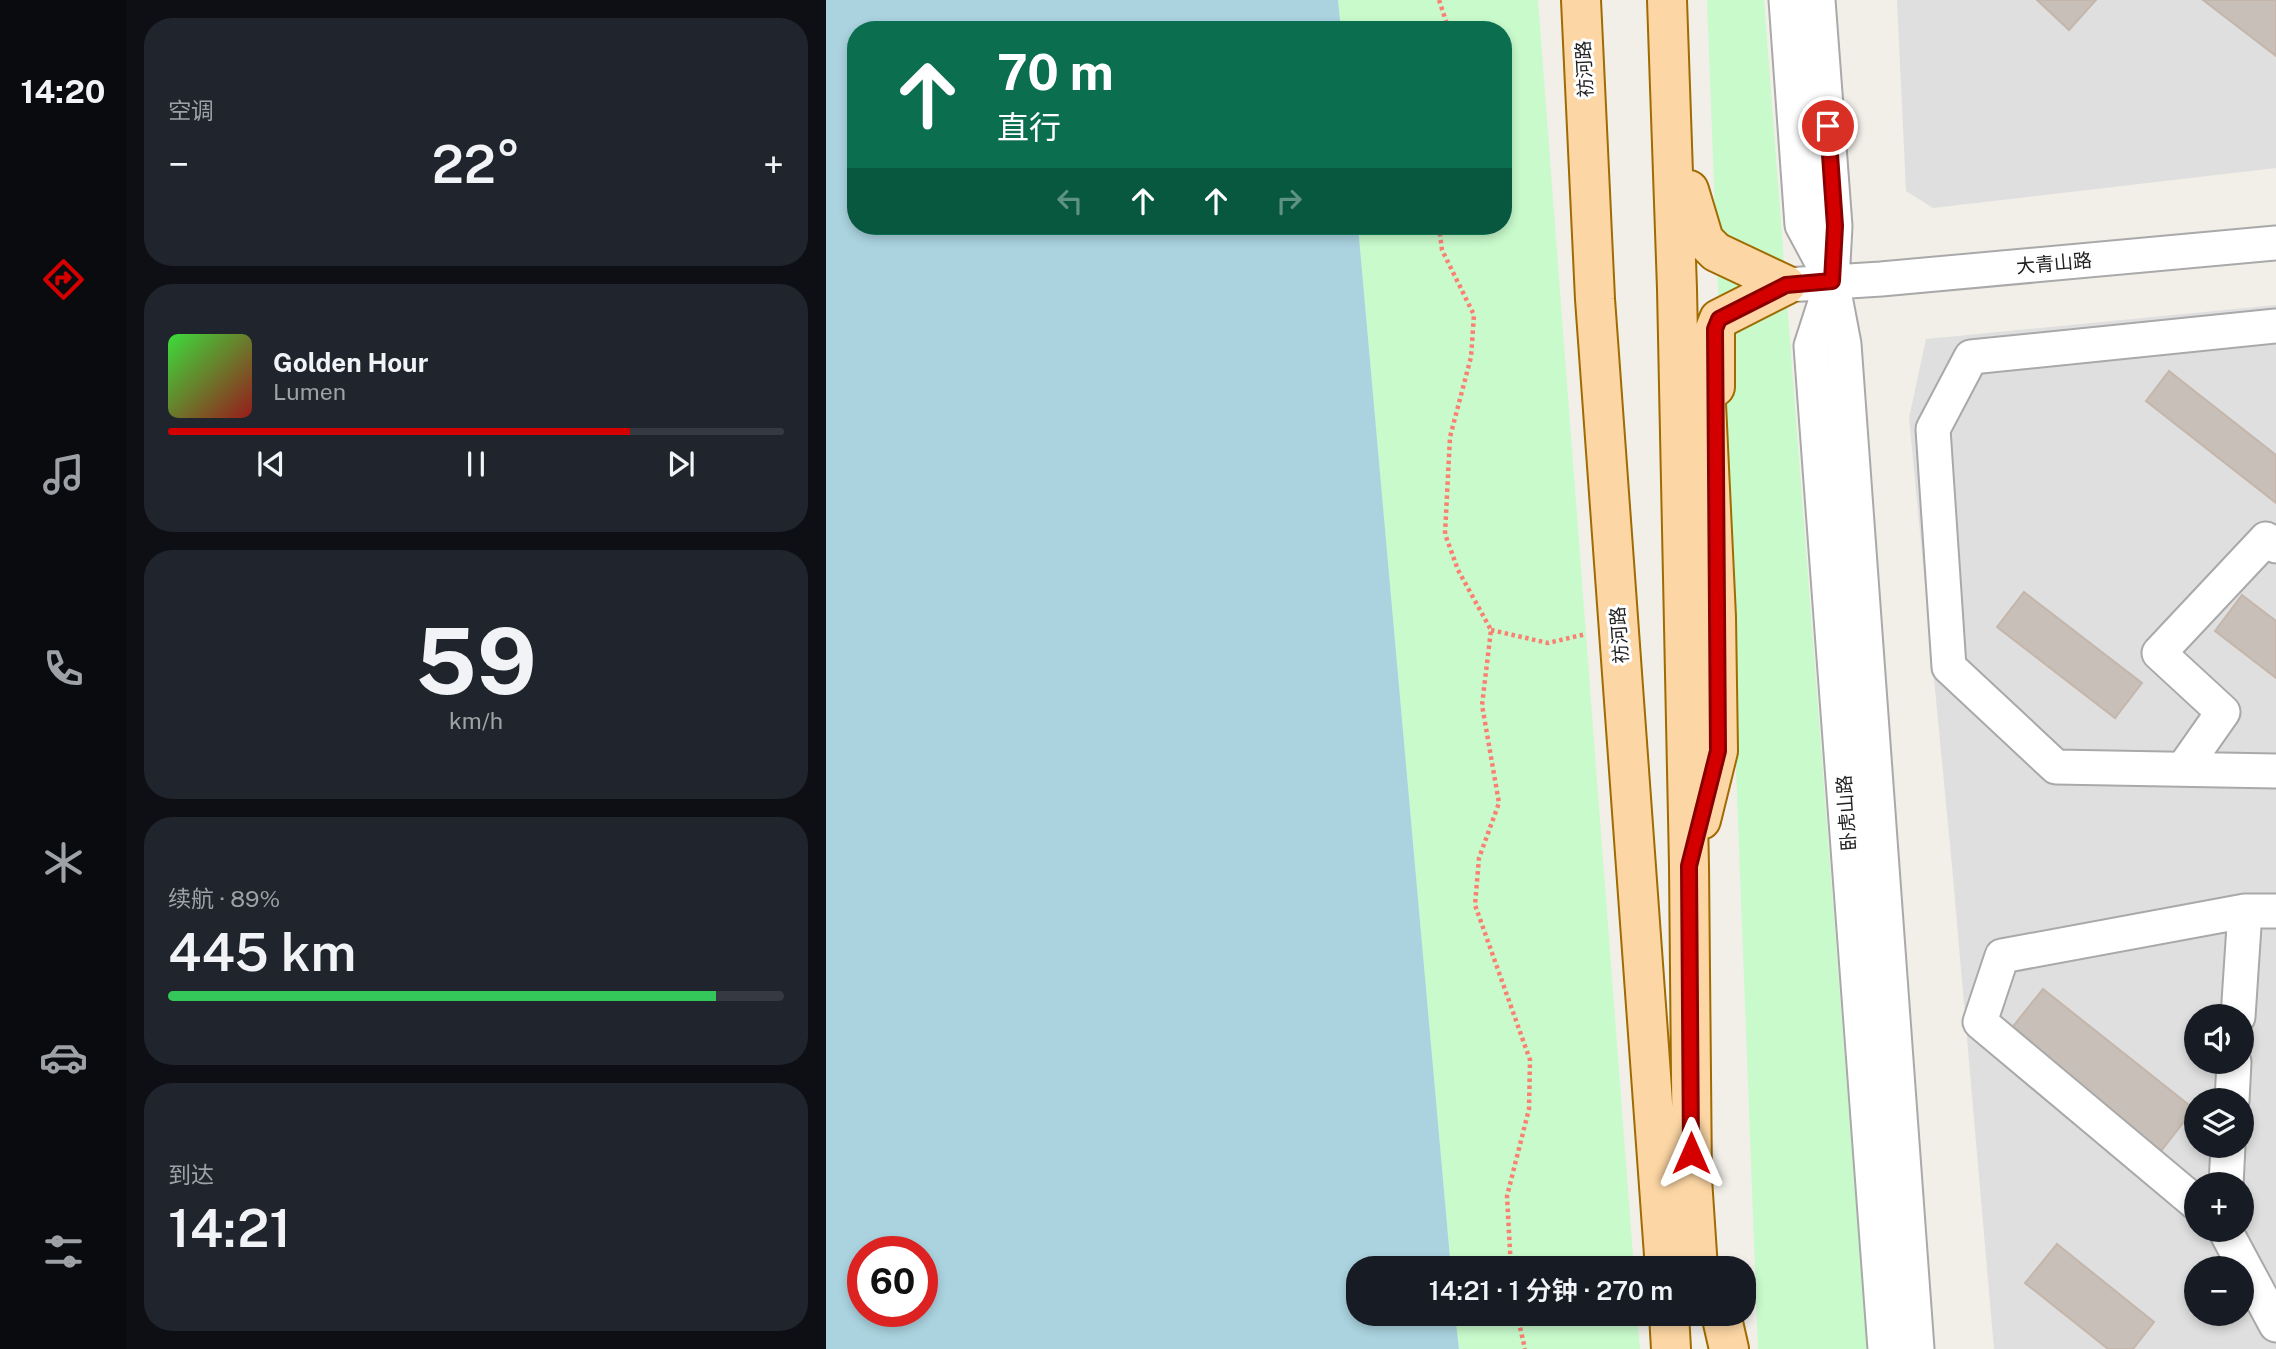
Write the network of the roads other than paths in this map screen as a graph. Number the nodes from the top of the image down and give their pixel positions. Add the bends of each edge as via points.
1 (1581, 0) edge
2 (1667, 0) edge
3 (1672, 0) edge
4 (1786, 0) edge
5 (1818, 0) edge
6 (1689, 190) junction
7 (2276, 243) edge
8 (1832, 281) junction
9 (1786, 285) junction
10 (2276, 326) edge
11 (2276, 546) edge
12 (1716, 617) junction
13 (2183, 769) junction
14 (2276, 771) edge
15 (1689, 866) junction
16 (2261, 911) edge
17 (2241, 1004) edge
18 (1692, 1180) junction
19 (2184, 1193) edge
20 (2231, 1242) edge
21 (1664, 1256) edge
22 (1697, 1256) edge
23 (1708, 1256) edge
24 (2276, 1325) edge
25 (1670, 1326) edge
26 (1702, 1326) edge
27 (1724, 1326) edge
28 (1671, 1349) edge
29 (1704, 1349) edge
30 (1729, 1349) edge
31 (1885, 1349) edge
32 (1917, 1349) edge

1 - 21 main road, 祊河路 via 1595,299
2 - 15 main road
3 - 6 main road
4 - 8 street, 卧虎山路 via 1802,225
5 - 8 street, 卧虎山路 via 1835,226
6 - 9 main road via 1704,240 1716,252
6 - 12 main road via 1701,296
7 - 8 street, 大青山路
8 - 9 street, 大青山路
8 - 31 street, 卧虎山路 via 1811,346
8 - 32 street, 卧虎山路 via 1844,344
9 - 12 main road via 1719,319 1715,329
10 - 13 street via 1971,357 1933,429 1949,667 2056,767
11 - 13 street via 2266,539 2159,653 2223,712
12 - 15 main road via 1718,751
13 - 14 street
15 - 18 main road
16 - 17 street
16 - 19 street via 2002,956 1980,1022
18 - 22 main road
18 - 23 main road
20 - 24 street
25 - 28 main road
26 - 29 main road
27 - 30 main road

